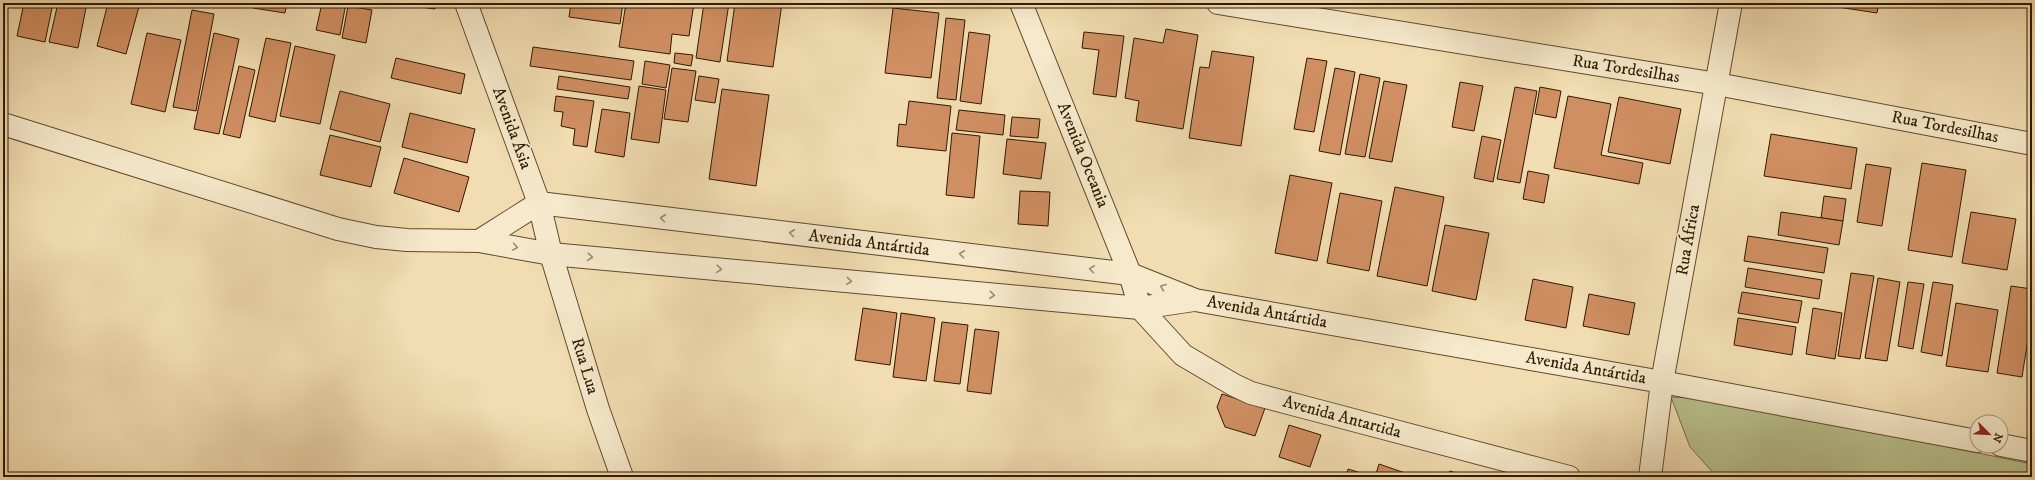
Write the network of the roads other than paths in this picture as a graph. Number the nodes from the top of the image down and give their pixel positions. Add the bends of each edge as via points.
1 (466, 3) edge
2 (1021, 3) edge
3 (1218, 3) edge
4 (1731, 3) edge
5 (1717, 84) junction
6 (3, 124) edge
7 (2032, 144) edge
8 (539, 203) junction
9 (479, 241) junction
10 (551, 254) junction
11 (1130, 274) junction
12 (1195, 300) junction
13 (1140, 308) junction
14 (1662, 382) junction
15 (1969, 440) edge
16 (2009, 447) edge
17 (2032, 451) edge
18 (622, 477) edge
19 (1569, 477) edge
20 (1650, 477) edge

1 - 8 street, Avenida Ásia
2 - 11 street, Avenida Oceania
3 - 5 street, Rua Tordesilhas
4 - 5 street, Rua África
5 - 7 street, Rua Tordesilhas
5 - 14 street, Rua África
6 - 9 street, Avenida Antártida via 338,229 407,240
8 - 9 street
8 - 10 street, Avenida Ásia
11 -> 8 street, Avenida Antártida
9 -> 10 street, Avenida Antártida
10 -> 13 street, Avenida Antártida
10 - 18 street, Rua Lua via 598,409
12 -> 11 street, Avenida Antártida
11 - 13 street, Avenida Oceania
12 - 13 street, Avenida Antártida
12 - 14 street, Avenida Antártida
13 - 19 street, Avenida Antartida via 1183,356 1197,366 1251,393
14 - 15 street, Avenida Antártida
14 - 20 street, Rua África
16 - 17 street

